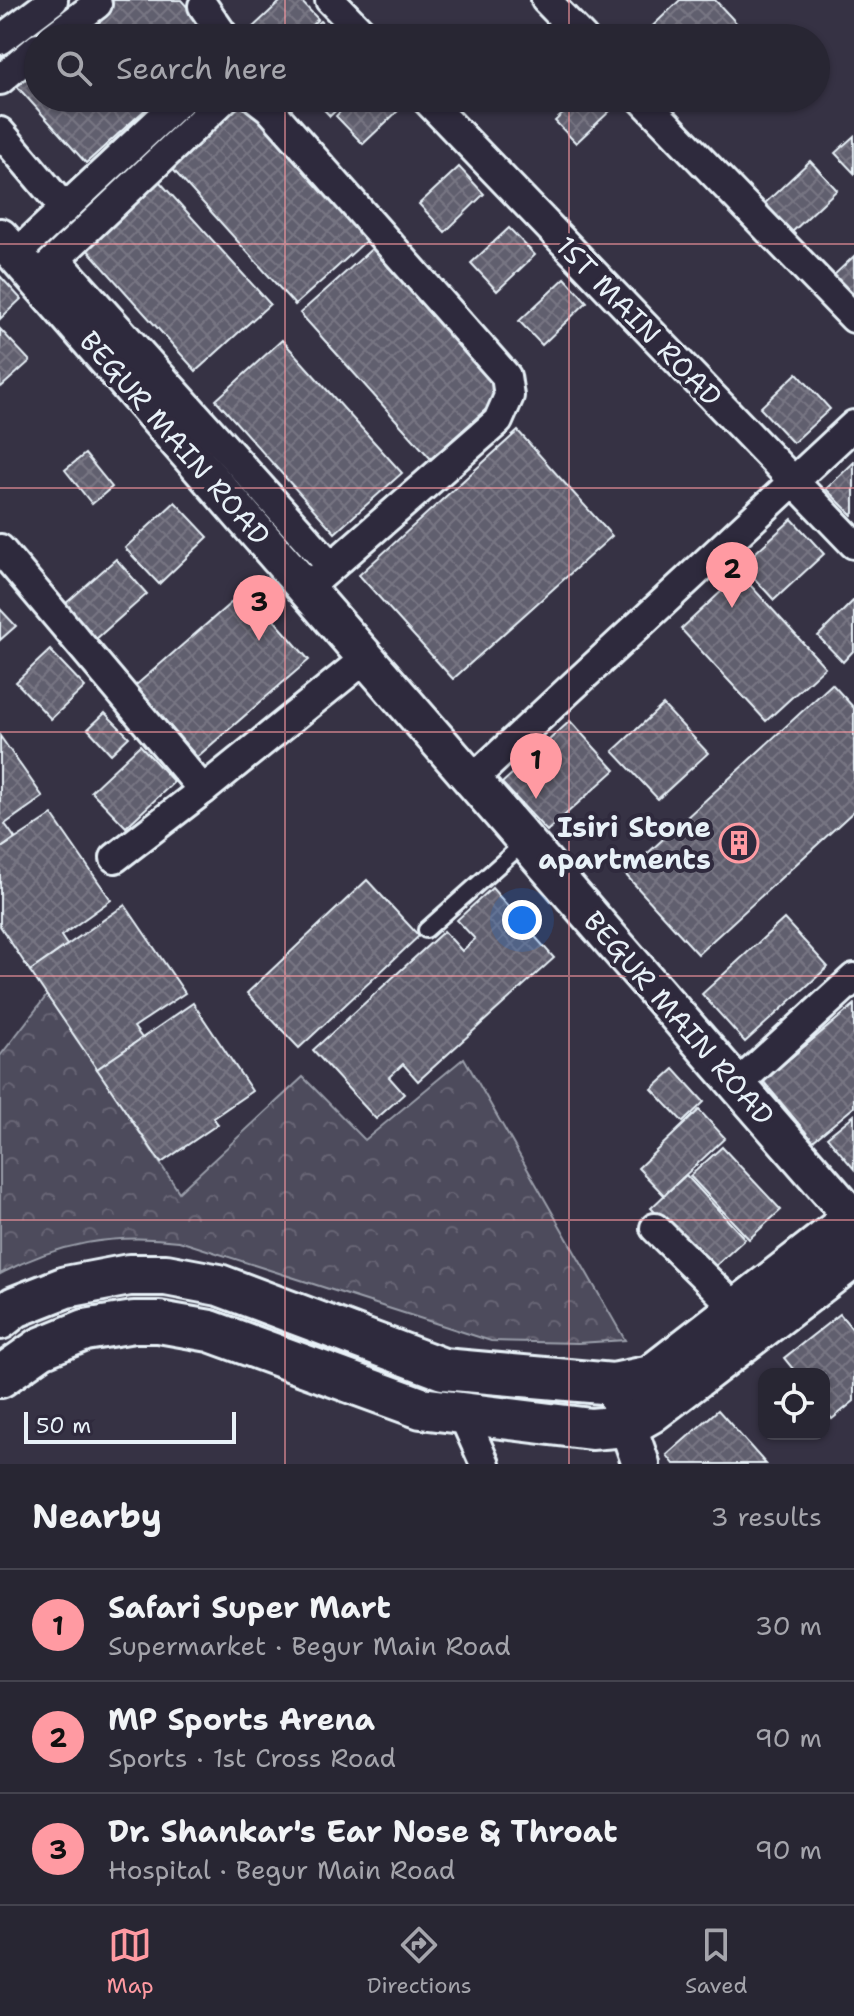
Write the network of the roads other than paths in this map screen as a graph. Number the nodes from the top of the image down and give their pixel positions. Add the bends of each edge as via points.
1 (53, 0) edge
2 (330, 0) edge
3 (546, 0) edge
4 (97, 4) dead end
5 (203, 6) dead end
6 (71, 24) edge
7 (215, 24) edge
8 (353, 24) edge
9 (569, 24) edge
10 (0, 40) edge
11 (24, 60) edge
12 (0, 80) edge
13 (168, 112) edge
14 (208, 112) edge
15 (273, 112) edge
16 (438, 112) edge
17 (655, 112) edge
18 (0, 132) edge
19 (65, 209) junction
20 (27, 257) edge
21 (854, 318) edge
22 (854, 425) edge
23 (793, 482) junction
24 (854, 544) edge
25 (0, 549) edge
26 (319, 577) junction
27 (366, 658) junction
28 (472, 780) junction
29 (203, 790) junction
30 (526, 842) junction
31 (115, 858) dead end
32 (426, 930) dead end
33 (854, 978) edge
34 (737, 1085) junction
35 (854, 1219) edge
36 (655, 1228) dead end
37 (854, 1257) edge
38 (219, 1285) junction
39 (737, 1309) junction
40 (0, 1319) edge
41 (210, 1331) junction
42 (0, 1377) edge
43 (613, 1384) junction
44 (455, 1412) junction
45 (627, 1426) junction
46 (463, 1464) edge
47 (485, 1464) edge
48 (641, 1464) edge

1 - 10 street
2 - 8 street
3 - 9 street
4 - 6 street
5 - 7 street
11 - 12 street
13 - 19 street
14 - 20 street
15 - 26 street via 506,376 509,396 498,421
16 - 23 street, 1ST MAIN ROAD
17 - 21 street
18 - 19 street
19 - 20 street
20 - 26 street, BEGUR MAIN ROAD
22 - 23 street
23 - 24 street, 1ST MAIN ROAD
23 - 28 street
25 - 29 street
26 - 27 street, BEGUR MAIN ROAD
27 - 28 street, BEGUR MAIN ROAD
27 - 29 street
28 - 30 street, BEGUR MAIN ROAD
29 - 31 street
30 - 32 lane
30 - 34 street, BEGUR MAIN ROAD
33 - 34 street
34 - 35 street, BEGUR MAIN ROAD
35 - 39 main road
36 - 39 street
37 - 45 main road
38 - 40 main road via 166,1275 129,1275 40,1296
38 - 41 main road
38 - 43 main road via 443,1369
39 - 43 main road via 651,1376
41 - 42 main road via 159,1322 85,1330 41,1348
41 - 44 main road via 421,1408
43 - 45 street
44 - 45 main road via 591,1429
44 - 46 street
44 - 47 street
45 - 48 street

